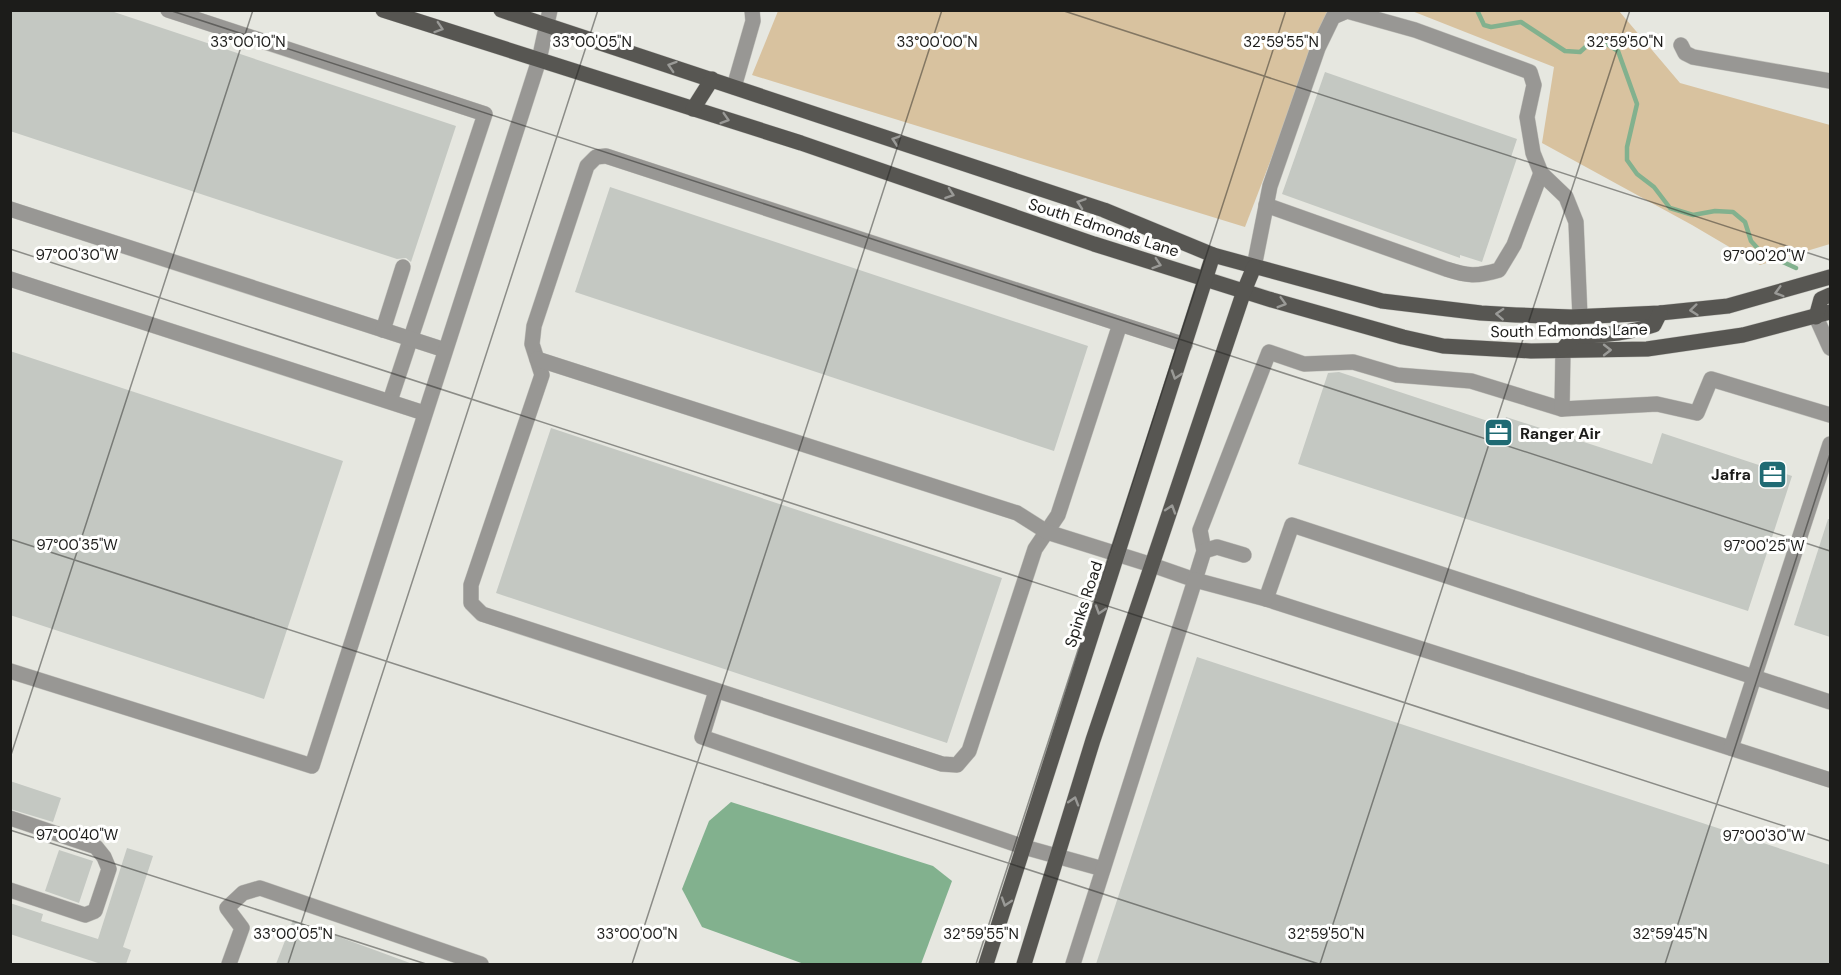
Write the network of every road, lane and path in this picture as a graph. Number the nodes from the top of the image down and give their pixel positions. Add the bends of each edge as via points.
1 (168, 10) edge
2 (383, 10) edge
3 (501, 10) edge
4 (752, 10) edge
5 (549, 18) edge
6 (1681, 45) dead end
7 (539, 60) junction
8 (712, 79) junction
9 (1830, 81) edge
10 (734, 87) junction
11 (693, 109) junction
12 (1541, 173) junction
13 (1266, 205) junction
14 (10, 209) edge
15 (1213, 255) junction
16 (403, 267) dead end
17 (1254, 267) junction
18 (1830, 277) edge
19 (10, 279) edge
20 (1206, 280) junction
21 (1244, 291) junction
22 (1830, 295) edge
23 (1660, 314) junction
24 (1823, 314) edge
25 (1580, 316) junction
26 (1120, 324) junction
27 (383, 330) junction
28 (410, 339) junction
29 (1185, 345) junction
30 (1830, 348) edge
31 (1563, 349) junction
32 (445, 350) junction
33 (537, 360) junction
34 (390, 401) junction
35 (1562, 409) junction
36 (424, 413) junction
37 (1830, 415) edge
38 (1830, 444) edge
39 (1047, 532) junction
40 (1204, 551) junction
41 (1118, 555) junction
42 (1244, 555) dead end
43 (1152, 565) junction
44 (1195, 580) junction
45 (1266, 599) junction
46 (10, 671) edge
47 (1753, 677) junction
48 (716, 691) junction
49 (1830, 702) edge
50 (1731, 748) junction
51 (1830, 780) edge
52 (10, 818) edge
53 (1024, 847) junction
54 (1057, 857) junction
55 (1103, 869) junction
56 (10, 890) edge
57 (229, 964) edge
58 (481, 964) edge
59 (986, 964) edge
60 (1024, 964) edge
61 (1073, 964) edge

1 - 28 lane via 484,114
2 -> 7 main road, South Edmonds Lane
3 - 5 main road, South Edmonds Lane
4 - 10 lane via 753,21
5 - 7 lane
8 -> 5 main road, South Edmonds Lane
6 - 9 lane via 1693,57
7 - 11 main road, South Edmonds Lane
7 - 32 lane
8 - 10 main road, South Edmonds Lane
8 - 11 main road
15 -> 10 main road, South Edmonds Lane via 1104,210
11 -> 20 main road, South Edmonds Lane
12 - 13 lane via 1514,245 1499,270 1481,276 1446,269
12 - 13 lane via 1527,117 1534,86 1530,72 1414,30 1347,11 1333,17 1318,48
12 - 25 lane via 1566,197 1576,222
13 - 17 lane
14 - 27 lane
15 - 17 main road, South Edmonds Lane
15 - 20 main road, Spinks Road
16 - 27 lane
17 - 21 main road
25 -> 17 main road, South Edmonds Lane via 1481,313 1382,301
18 -> 23 main road, South Edmonds Lane via 1728,306
19 - 34 lane
20 - 21 main road, South Edmonds Lane
20 - 29 main road, Spinks Road
21 -> 31 main road, South Edmonds Lane via 1443,346
43 -> 21 main road
22 - 24 main road via 1821,299
23 - 25 main road, South Edmonds Lane
23 - 31 main road via 1654,325 1617,334 1573,337
24 - 30 lane
31 -> 24 main road, South Edmonds Lane via 1647,349 1743,335
26 - 29 lane
26 - 33 lane via 606,156 596,157 587,166 534,326 532,344
26 - 39 lane via 1058,515
27 - 28 lane
28 - 32 lane
28 - 34 lane
29 -> 41 main road, Spinks Road
31 - 35 lane
32 - 36 lane
33 - 39 lane via 1017,513
33 - 48 lane via 542,375 471,585 471,603 482,614
34 - 36 lane
35 - 37 lane via 1657,404 1697,412 1711,379
35 - 40 lane via 1471,381 1397,375 1353,363 1304,364 1269,352 1200,531
36 - 46 lane via 312,766
38 - 47 lane
39 - 41 lane
39 - 48 lane via 1035,549 969,751 957,765 942,764
40 - 42 lane via 1217,547
40 - 44 lane
41 - 43 lane
41 -> 53 main road, Spinks Road
43 - 44 lane
54 -> 43 main road
44 - 45 lane
44 - 55 lane
45 - 47 lane via 1292,525
45 - 50 lane
47 - 49 lane
47 - 50 lane
48 - 53 lane via 702,737
50 - 51 lane
52 - 56 lane via 96,847 109,869 95,911 85,915
53 - 54 lane
53 -> 59 main road, Spinks Road
54 - 55 lane
54 - 60 main road
55 - 61 lane
57 - 58 lane via 242,928 227,908 243,893 260,888

